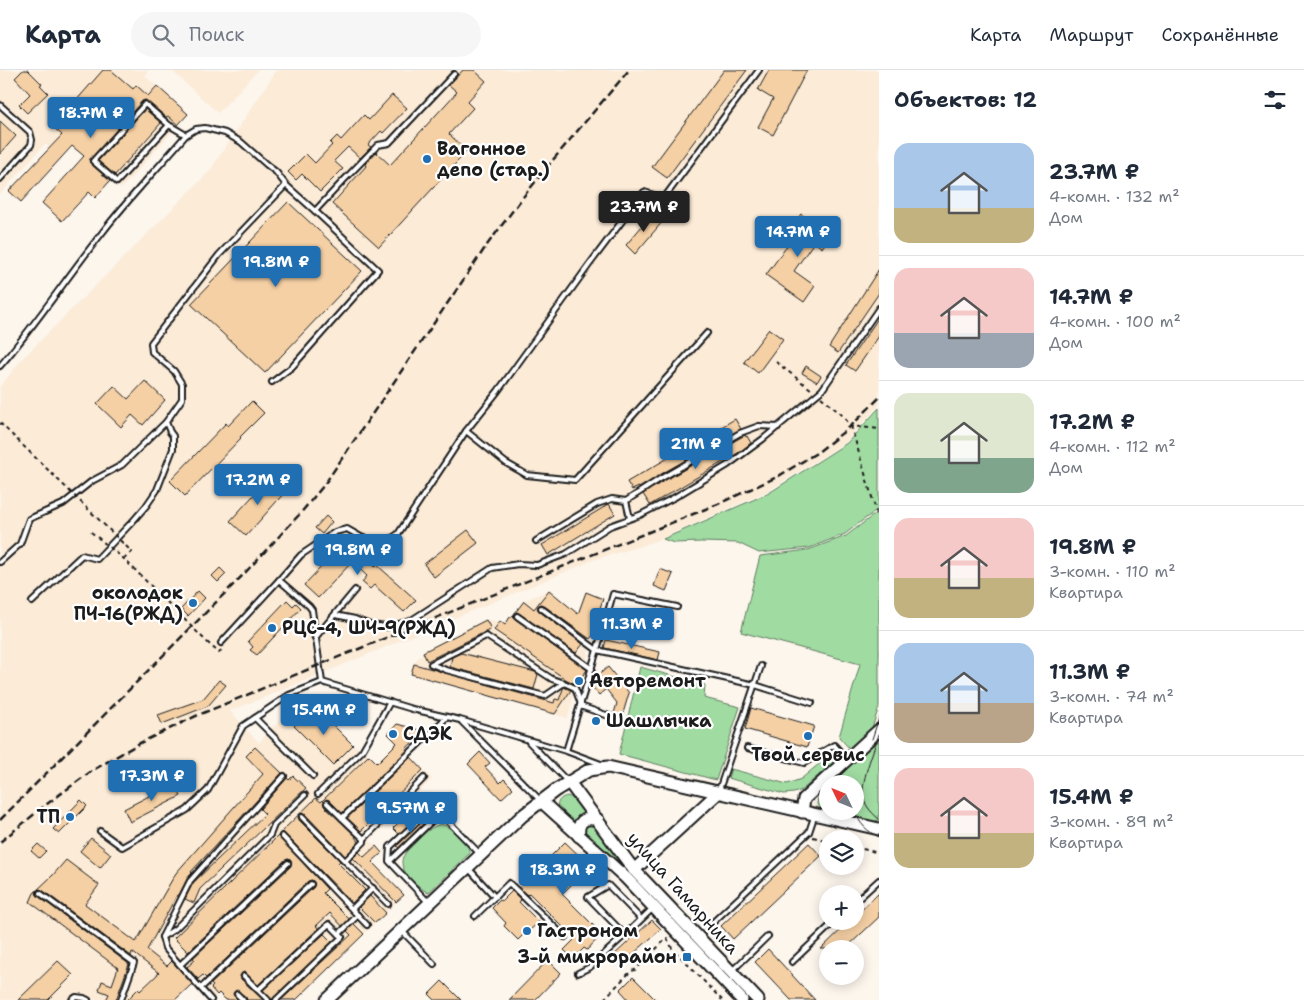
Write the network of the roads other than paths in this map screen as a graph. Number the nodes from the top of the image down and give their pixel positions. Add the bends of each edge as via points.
1 (759, 70) edge
2 (454, 74) dead end
3 (0, 105) edge
4 (169, 125) junction
5 (186, 135) junction
6 (0, 179) edge
7 (286, 185) junction
8 (315, 211) junction
9 (879, 308) edge
10 (707, 333) dead end
11 (0, 366) edge
12 (272, 382) dead end
13 (166, 422) junction
14 (778, 427) junction
15 (466, 431) junction
16 (626, 500) junction
17 (630, 518) junction
18 (536, 541) dead end
19 (0, 562) edge
20 (279, 580) junction
21 (355, 590) dead end
22 (32, 602) dead end
23 (677, 607) dead end
24 (541, 608) dead end
25 (334, 615) junction
26 (518, 616) dead end
27 (315, 638) junction
28 (221, 643) dead end
29 (597, 650) junction
30 (761, 666) dead end
31 (592, 669) junction
32 (322, 682) junction
33 (564, 683) junction
34 (755, 685) junction
35 (390, 702) junction
36 (812, 703) dead end
37 (580, 705) junction
38 (609, 716) dead end
39 (447, 717) junction
40 (255, 718) junction
41 (460, 720) junction
42 (879, 730) edge
43 (528, 741) junction
44 (748, 748) dead end
45 (566, 752) junction
46 (847, 759) junction
47 (608, 767) junction
48 (284, 776) dead end
49 (313, 776) dead end
50 (424, 778) dead end
51 (569, 782) junction
52 (719, 792) junction
53 (318, 794) dead end
54 (305, 795) dead end
55 (541, 801) junction
56 (327, 803) dead end
57 (440, 812) junction
58 (802, 812) junction
59 (815, 815) junction
60 (302, 817) dead end
61 (342, 818) junction
62 (598, 820) junction
63 (879, 829) edge
64 (100, 831) dead end
65 (282, 836) dead end
66 (579, 836) junction
67 (364, 839) junction
68 (481, 855) junction
69 (345, 860) junction
70 (389, 861) junction
71 (288, 862) dead end
72 (468, 867) junction
73 (634, 870) junction
74 (879, 880) edge
75 (310, 884) dead end
76 (373, 888) junction
77 (40, 893) dead end
78 (864, 894) edge
79 (495, 896) junction
80 (429, 903) junction
81 (388, 904) dead end
82 (653, 907) junction
83 (352, 909) junction
84 (358, 915) junction
85 (475, 916) dead end
86 (642, 919) junction
87 (367, 925) dead end
88 (709, 926) dead end
89 (401, 930) junction
90 (826, 930) edge
91 (339, 934) junction
92 (624, 935) junction
93 (768, 936) dead end
94 (162, 937) junction
95 (566, 938) dead end
96 (792, 962) dead end
97 (434, 964) dead end
98 (180, 966) junction
99 (731, 972) junction
100 (578, 973) dead end
101 (244, 976) dead end
102 (201, 988) junction
103 (258, 990) junction
104 (237, 994) dead end
105 (72, 1000) edge
106 (88, 1000) edge
107 (121, 1000) edge
108 (211, 1000) edge
109 (243, 1000) edge
110 (268, 1000) edge
111 (276, 1000) edge
112 (327, 1000) edge
113 (742, 1000) edge
114 (758, 1000) edge

1 - 15 lane via 664,198 644,192
2 - 8 lane via 389,143 378,145
3 - 6 lane via 30,132 32,140
4 - 4 lane via 145,104 93,161 117,182
4 - 5 lane
5 - 7 lane via 205,128 225,134 241,142
5 - 11 lane via 121,208
7 - 8 lane
7 - 13 lane via 219,255 151,343 152,352 174,371 182,384 182,399
8 - 12 lane via 378,270 292,367
9 - 14 lane via 822,390
10 - 15 lane via 575,480 527,475
13 - 19 lane via 122,465 92,481 63,504 29,519 20,544
13 - 22 lane via 173,436 172,448 158,490 97,559 82,555
14 - 16 lane via 758,426 740,433
14 - 17 lane via 728,465 675,497
15 - 20 lane via 398,534 382,545 347,529 335,532 301,555
16 - 17 lane
16 - 18 lane via 612,499 597,504
17 - 25 lane via 610,526 566,554 537,564 492,568 410,621 387,627
20 - 27 lane via 312,610
20 - 28 lane
21 - 25 lane
23 - 29 lane via 613,594
24 - 29 lane
25 - 27 lane
26 - 31 lane
27 - 32 lane
29 - 31 lane
29 - 34 lane
30 - 34 lane
31 - 37 lane
32 - 35 lane
32 - 40 lane via 289,695
33 - 33 lane via 552,679 486,636 431,664 546,696
33 - 37 lane via 575,688
34 - 36 lane
34 - 52 lane
35 - 39 lane
35 - 53 lane via 362,751
37 - 38 lane
37 - 45 lane
39 - 41 lane
39 - 61 lane
40 - 49 lane
40 - 64 lane via 243,726 208,790 188,810 122,847
41 - 43 lane
41 - 55 lane
42 - 46 main road
43 - 45 lane
43 - 51 lane
44 - 46 lane via 804,763 834,745
45 - 47 lane
46 - 58 main road via 804,799
47 - 51 main road via 589,770
47 - 52 main road
48 - 94 lane via 190,881
50 - 67 lane
51 - 55 main road
51 - 62 main road, улица Гамарника
52 - 58 main road
52 - 73 main road
54 - 94 lane via 274,825 270,835 175,929
55 - 66 main road, улица Гамарника
55 - 68 main road
56 - 61 lane
57 - 68 lane
57 - 70 lane
57 - 70 lane via 425,814 390,847
58 - 59 main road
59 - 63 main road
59 - 88 lane via 810,832
60 - 69 lane
61 - 67 lane
62 - 66 main road via 584,820 578,830
62 - 73 main road, улица Гамарника
65 - 83 lane
66 - 82 main road, улица Гамарника
67 - 69 lane
68 - 72 main road
69 - 76 lane
70 - 80 lane
71 - 98 lane
72 - 79 lane
72 - 80 main road
73 - 99 main road, улица Гамарника
74 - 78 lane
75 - 102 lane
76 - 81 lane
76 - 83 lane
77 - 107 lane via 134,963
79 - 85 lane
79 - 95 lane via 509,882
80 - 89 main road
82 - 86 lane
82 - 113 main road, улица Гамарника
83 - 84 lane
84 - 87 lane
84 - 91 lane
86 - 92 lane
86 - 92 lane via 608,885 588,898
89 - 97 lane
89 - 112 main road
90 - 96 lane
91 - 103 lane via 329,924
91 - 111 lane via 342,937
92 - 100 lane via 590,967
93 - 99 lane
94 - 98 lane via 165,948
98 - 102 lane
99 - 114 main road, улица Гамарника
101 - 103 lane
102 - 108 lane
103 - 110 lane
104 - 109 lane
105 - 106 lane via 76,997

